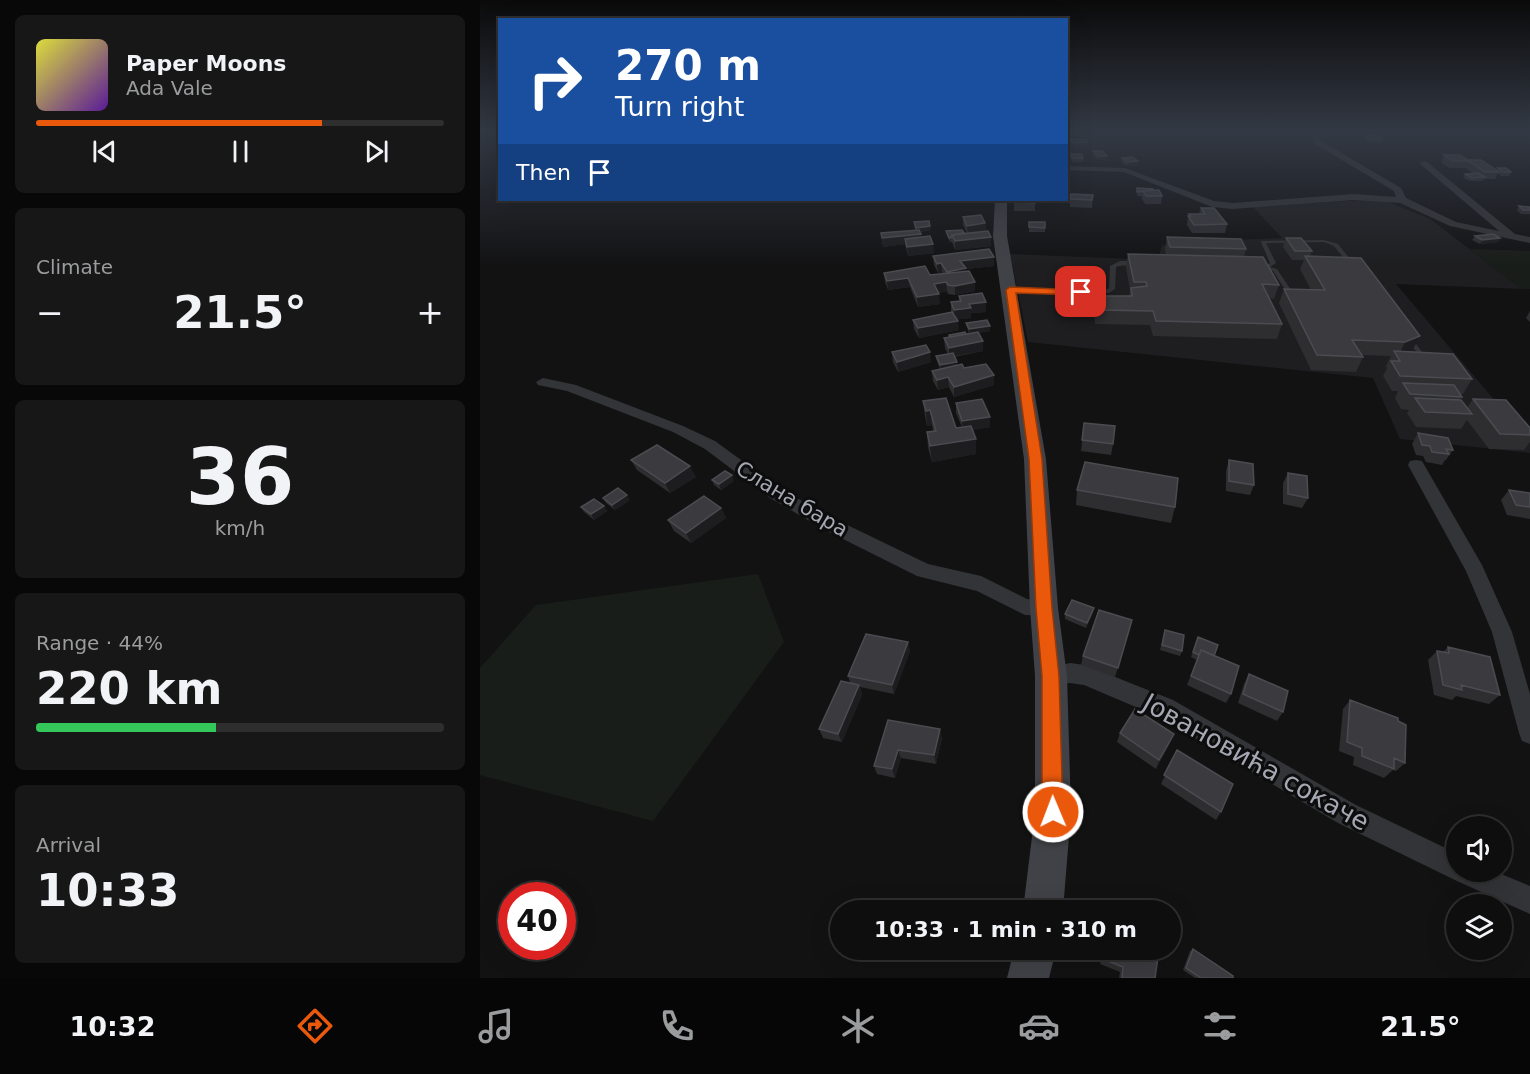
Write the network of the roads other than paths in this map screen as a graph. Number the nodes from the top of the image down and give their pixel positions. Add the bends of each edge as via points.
1 (1139, 176) edge
2 (1374, 176) edge
3 (1437, 176) edge
4 (1402, 200) junction
5 (1001, 201) edge
6 (1514, 238) junction
7 (1530, 240) edge
8 (1143, 264) edge
9 (1256, 266) edge
10 (1267, 267) junction
11 (1358, 273) edge
12 (1010, 290) junction
13 (1293, 299) edge
14 (1402, 329) edge
15 (1424, 358) edge
16 (543, 382) dead end
17 (1416, 465) dead end
18 (1044, 608) junction
19 (1051, 676) junction
20 (1530, 733) edge
21 (1446, 862) edge
22 (1489, 882) edge
23 (1044, 900) edge
24 (1530, 900) edge
25 (1032, 960) edge
26 (1028, 978) edge

1 - 4 street via 1212,204 1233,206 1354,197
2 - 4 street via 1398,190
3 - 6 street
4 - 6 street via 1453,224
5 - 12 street via 1000,236
6 - 7 street
8 - 12 lane via 1113,266 1112,290 1107,292
9 - 10 lane
10 - 11 lane via 1273,263 1263,243 1324,242 1336,245
10 - 13 lane via 1275,270
12 - 18 street via 1035,459
14 - 15 lane
16 - 18 street, Слана бара via 571,388 678,429 710,445 776,494 924,571 981,584 1025,607
17 - 20 street via 1476,570 1502,632
18 - 19 street
19 - 21 street, Јовановића сокаче via 1085,675 1165,708 1347,814
19 - 23 street via 1053,812
22 - 24 street
25 - 26 street

